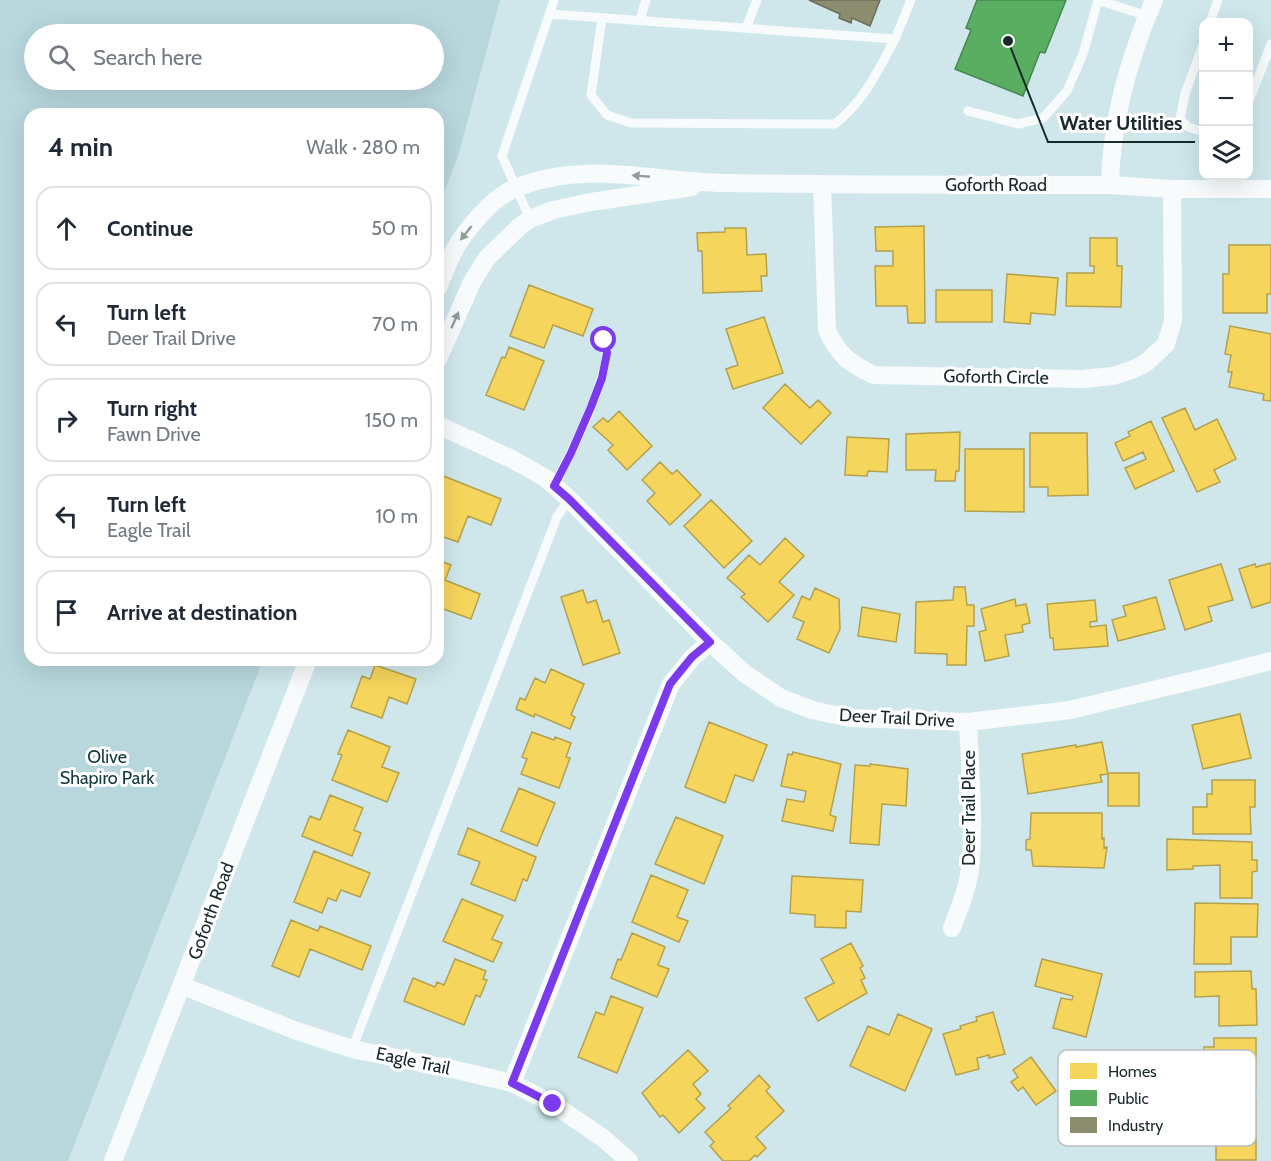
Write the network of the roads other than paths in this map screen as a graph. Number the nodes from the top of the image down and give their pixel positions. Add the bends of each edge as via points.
1 (554, 0) edge
2 (646, 0) edge
3 (757, 0) edge
4 (911, 0) edge
5 (1099, 0) edge
6 (1218, 0) edge
7 (1151, 8) edge
8 (549, 14) junction
9 (602, 18) junction
10 (1211, 18) edge
11 (640, 20) junction
12 (746, 28) junction
13 (895, 39) junction
14 (1271, 44) edge
15 (1199, 54) edge
16 (1253, 91) edge
17 (968, 111) dead end
18 (1199, 131) edge
19 (720, 183) junction
20 (822, 184) junction
21 (1110, 185) junction
22 (516, 188) junction
23 (1172, 189) junction
24 (1271, 189) edge
25 (530, 219) junction
26 (444, 275) edge
27 (598, 334) dead end
28 (444, 345) edge
29 (444, 429) edge
30 (554, 486) junction
31 (569, 499) junction
32 (710, 642) junction
33 (1271, 661) edge
34 (306, 666) edge
35 (968, 722) junction
36 (952, 928) dead end
37 (183, 986) junction
38 (352, 1048) junction
39 (512, 1083) junction
40 (113, 1161) edge
41 (629, 1161) edge

1 - 8 lane
2 - 11 lane
3 - 12 lane
4 - 13 lane
5 - 7 lane
5 - 17 lane via 1067,92 1043,118 1018,124
6 - 10 lane
7 - 21 street via 1121,96 1110,159
8 - 9 lane
8 - 22 lane via 502,156
9 - 11 lane
9 - 13 lane via 591,95 607,115 631,123 835,124 865,94
11 - 12 lane
12 - 13 lane
14 - 16 lane
15 - 18 lane via 1180,119
19 - 20 street, Goforth Road
19 -> 22 street, Goforth Road via 612,173 550,176
19 - 25 street, Goforth Road via 591,202
20 - 21 street, Goforth Road
20 - 23 street, Goforth Circle via 827,330 841,353 855,366 874,375 1082,379 1134,369 1148,362 1166,344 1173,321
21 - 23 street, Goforth Road
22 - 25 lane
22 -> 26 street, Goforth Road via 478,218 458,244
23 - 24 street, Goforth Road
28 -> 25 street, Goforth Road via 487,258
27 - 30 lane via 607,353 602,378
29 - 30 street, Deer Trail Drive via 512,459
30 - 31 street, Deer Trail Drive
31 - 32 street, Deer Trail Drive
31 - 38 lane via 556,517
32 - 35 street, Deer Trail Drive via 744,673 781,698 812,710 850,717
32 - 39 street via 670,684
33 - 35 street, Deer Trail Drive via 1070,710
34 - 37 street, Goforth Road
35 - 36 street, Deer Trail Place via 971,862
37 - 38 street, Eagle Trail via 294,1030
37 - 40 street, Goforth Road
38 - 39 street, Eagle Trail
39 - 41 street, Eagle Trail via 553,1104

